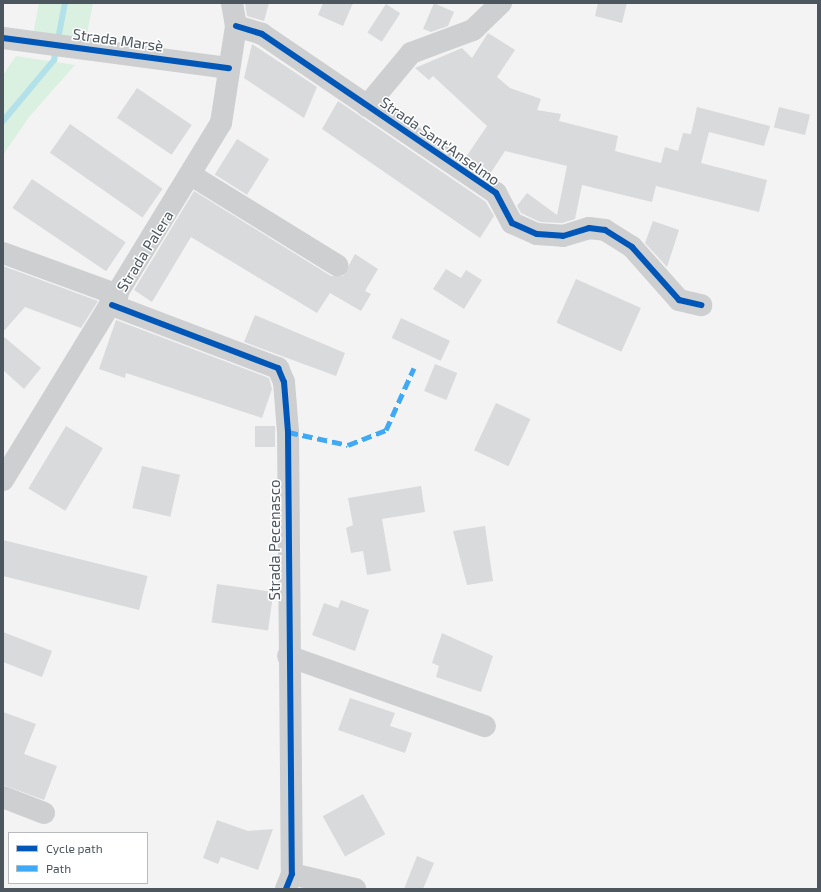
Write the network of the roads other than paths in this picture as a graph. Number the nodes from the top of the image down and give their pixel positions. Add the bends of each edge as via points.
1 (232, 3) edge
2 (501, 3) edge
3 (236, 26) junction
4 (3, 38) edge
5 (229, 68) junction
6 (367, 106) junction
7 (191, 175) junction
8 (3, 253) edge
9 (337, 265) dead end
10 (115, 300) junction
11 (701, 304) dead end
12 (3, 480) edge
13 (288, 656) junction
14 (485, 726) dead end
15 (3, 797) edge
16 (44, 813) dead end
17 (289, 881) edge
18 (355, 889) edge

1 - 3 street, Strada Palera
2 - 6 street via 472,30 410,53
3 - 5 street, Strada Palera
3 - 6 street, Strada Sant'Anselmo via 262,34
4 - 5 street, Strada Marsè
5 - 7 street, Strada Palera via 221,123
6 - 11 street, Strada Sant'Anselmo via 496,193 512,223 537,234 556,236 571,236 590,228 605,230 632,247 679,300
7 - 9 street
7 - 10 street, Strada Palera
8 - 10 street, Strada Pecenasco
10 - 12 street, Strada Palera
10 - 13 street, Strada Pecenasco via 278,368 284,382 288,432
13 - 14 street
13 - 17 street, Strada Pecenasco
15 - 16 street
17 - 18 street

